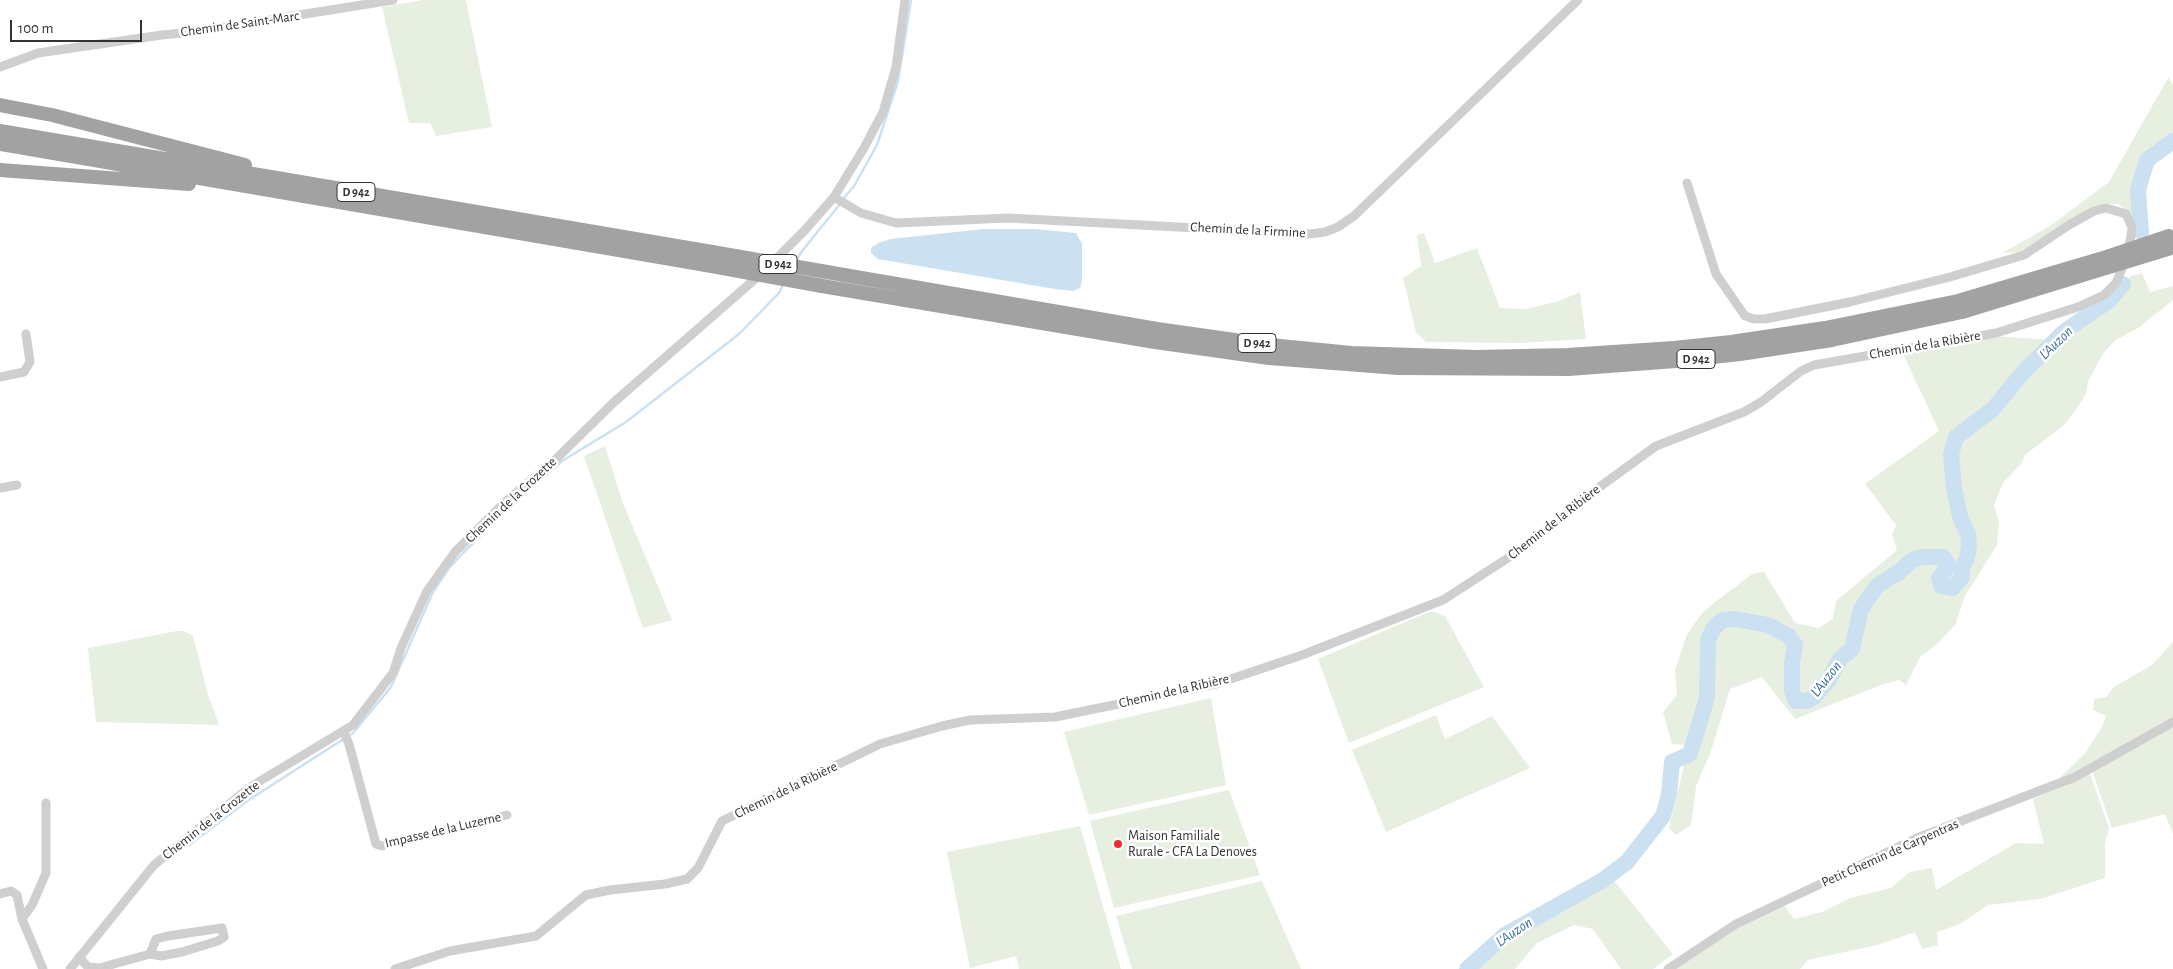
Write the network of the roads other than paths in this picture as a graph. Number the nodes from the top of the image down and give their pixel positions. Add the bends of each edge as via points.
1 (393, 0) edge
2 (905, 0) edge
3 (1578, 0) edge
4 (0, 67) edge
5 (0, 104) edge
6 (0, 131) edge
7 (0, 144) edge
8 (0, 170) edge
9 (1686, 183) dead end
10 (323, 193) junction
11 (834, 197) junction
12 (2172, 242) edge
13 (2111, 261) junction
14 (26, 334) dead end
15 (0, 377) edge
16 (17, 486) dead end
17 (0, 488) edge
18 (2173, 722) edge
19 (343, 731) junction
20 (46, 803) dead end
21 (508, 815) dead end
22 (0, 894) edge
23 (22, 919) junction
24 (150, 954) junction
25 (79, 957) junction
26 (43, 969) edge
27 (70, 969) edge
28 (395, 969) edge
29 (1668, 969) edge

1 - 4 street, Chemin de Saint-Marc via 38,53
2 - 11 street, Chemin de la Crozette via 896,67 883,112
3 - 11 street, Chemin de la Firmine via 1354,216 1325,232 1310,234 1008,218 896,223 861,213
5 - 10 highway, D 942 via 52,115
6 - 10 highway, D 942
7 - 10 highway, D 942
8 - 10 highway, D 942
9 - 28 street, Chemin de la Ribière via 1716,274 1746,316 1754,319 1850,302 2024,255 2069,225 2106,208 2126,214 2132,227 2126,259 2116,283 2104,294 2078,307 1996,333 1814,365 1800,371 1744,412 1656,446 1587,496 1528,545 1443,600 1302,655 1216,684 1055,718 970,720 880,744 722,821 698,868 687,879 586,895 536,936 450,951
10 - 13 highway, D 942, bridge via 712,252 1157,329 1351,353 1477,357 1568,355 1731,342 1825,328 1958,301
10 - 13 highway, D 942, bridge via 822,286 1155,342 1269,358 1398,368 1568,369 1694,359 1832,340 1962,312
11 - 19 street, Chemin de la Crozette via 806,230 747,288 613,404 455,552 428,591 392,673 353,725
12 - 13 highway, D 942, bridge
14 - 15 street via 30,362 24,372
16 - 17 street
18 - 29 street, Petit Chemin de Carpentras via 2074,776 1917,838 1736,924
19 - 21 street, Impasse de la Luzerne via 376,844 382,846
19 - 25 street, Chemin de la Crozette via 250,786 154,865
20 - 23 street via 46,873
22 - 23 street via 11,891 17,895
23 - 26 street
24 - 24 street via 161,956 182,952 218,941 224,937 222,928 156,940
24 - 25 street via 99,968 88,967
25 - 27 street, Chemin de la Crozette

